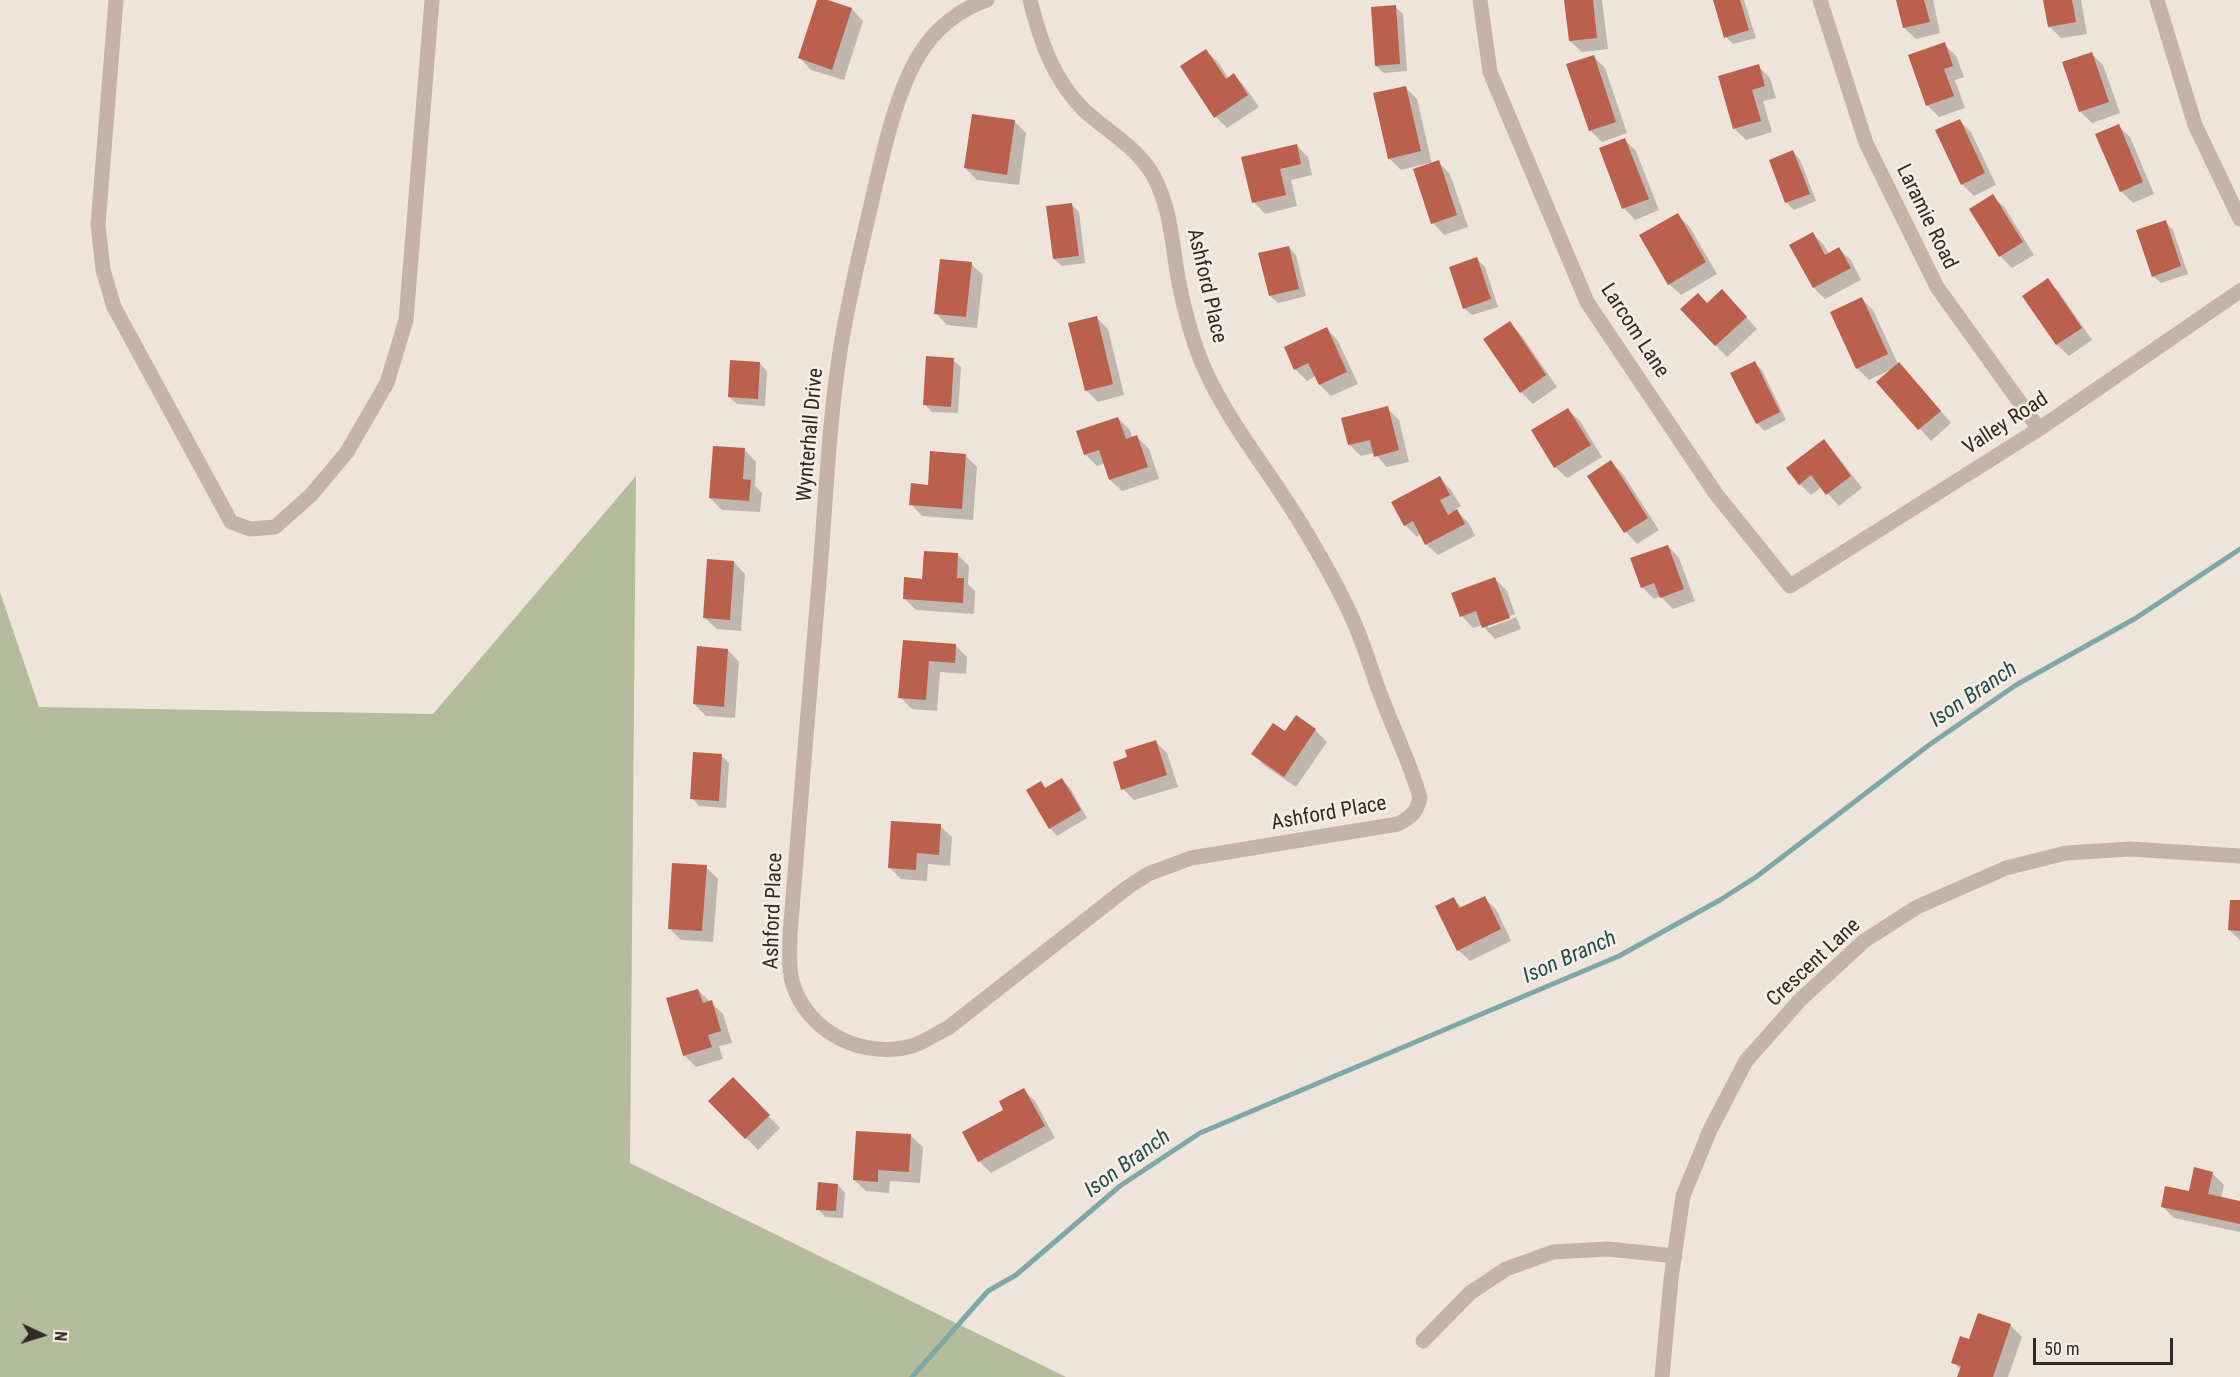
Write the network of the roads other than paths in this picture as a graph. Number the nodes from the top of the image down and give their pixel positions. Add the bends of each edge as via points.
1 (116, 0) edge
2 (432, 0) edge
3 (987, 0) edge
4 (1030, 0) edge
5 (1480, 0) edge
6 (1820, 0) edge
7 (2157, 0) edge
8 (2240, 219) edge
9 (2240, 291) edge
10 (2039, 429) junction
11 (1790, 586) joint
12 (807, 716) joint
13 (2240, 856) edge
14 (1675, 1256) junction
15 (1423, 1341) dead end
16 (1662, 1377) edge

1 - 2 street via 98,225 103,270 114,307 207,482 231,522 250,529 275,527 311,495 347,452 387,383 405,320
3 - 12 street, Wynterhall Drive via 954,17 918,56 881,162 841,346
4 - 12 street, Ashford Place via 1054,71 1083,109 1131,148 1155,178 1164,198 1186,313 1205,370 1300,521 1353,621 1416,783 1418,809 1410,818 1384,828 1191,858 1148,874 948,1028 915,1045 872,1049 851,1045 830,1034 812,1016 793,982 790,935
5 - 11 street, Larcom Lane via 1490,72 1587,302 1716,494
6 - 10 street, Laramie Road via 1866,143 1937,287
7 - 8 street via 2195,125
9 - 10 street, Valley Road
10 - 11 street, Valley Road
13 - 14 street, Crescent Lane via 2130,849 2066,853 2006,868 1917,907 1864,941 1800,1000 1746,1061 1710,1130 1683,1196
14 - 15 street via 1608,1249 1553,1252 1506,1269 1470,1293
14 - 16 street, Crescent Lane

